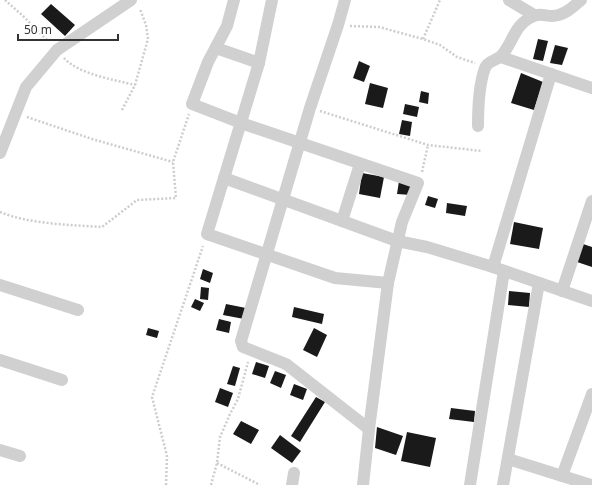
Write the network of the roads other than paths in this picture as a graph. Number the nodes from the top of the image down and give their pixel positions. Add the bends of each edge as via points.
1 (234, 0) edge
2 (272, 0) edge
3 (345, 0) edge
4 (509, 0) edge
5 (582, 0) edge
6 (135, 3) edge
7 (534, 15) junction
8 (216, 48) junction
9 (501, 57) junction
10 (259, 63) junction
11 (551, 74) junction
12 (592, 88) edge
13 (241, 123) junction
14 (478, 126) dead end
15 (300, 143) junction
16 (0, 153) edge
17 (360, 164) junction
18 (224, 178) junction
19 (284, 199) junction
20 (592, 201) edge
21 (342, 221) junction
22 (397, 241) junction
23 (267, 255) junction
24 (498, 269) junction
25 (388, 283) junction
26 (539, 283) junction
27 (0, 285) edge
28 (562, 291) junction
29 (592, 301) edge
30 (78, 310) dead end
31 (0, 360) edge
32 (62, 380) dead end
33 (592, 394) edge
34 (369, 429) junction
35 (0, 450) edge
36 (20, 456) dead end
37 (508, 459) junction
38 (294, 473) dead end
39 (562, 476) junction
40 (367, 484) edge
41 (292, 485) edge
42 (470, 485) edge
43 (504, 485) edge
44 (591, 485) edge

1 - 8 street via 227,26
2 - 10 street
3 - 15 street
4 - 7 street
5 - 7 street via 566,12 553,16
6 - 16 street via 57,50 26,87
7 - 9 street via 520,25
8 - 10 street
8 - 13 street via 192,104
9 - 11 street
9 - 14 street via 492,60 485,67
10 - 13 street
11 - 12 street
11 - 24 street
13 - 15 street
13 - 18 street
15 - 17 street
15 - 19 street
17 - 21 street
17 - 22 street via 418,183
18 - 19 street
18 - 23 street via 207,234
19 - 21 street
19 - 23 street
20 - 28 street
21 - 22 street
22 - 24 street via 427,247
22 - 25 street
23 - 25 street via 335,278
23 - 34 street via 241,341 243,347 286,364
24 - 26 street
24 - 42 street
25 - 34 street
26 - 28 street
26 - 37 street
27 - 30 street
28 - 29 street
31 - 32 street
33 - 39 street
34 - 40 street
35 - 36 street
37 - 39 street
37 - 43 street
38 - 41 street
39 - 44 street

